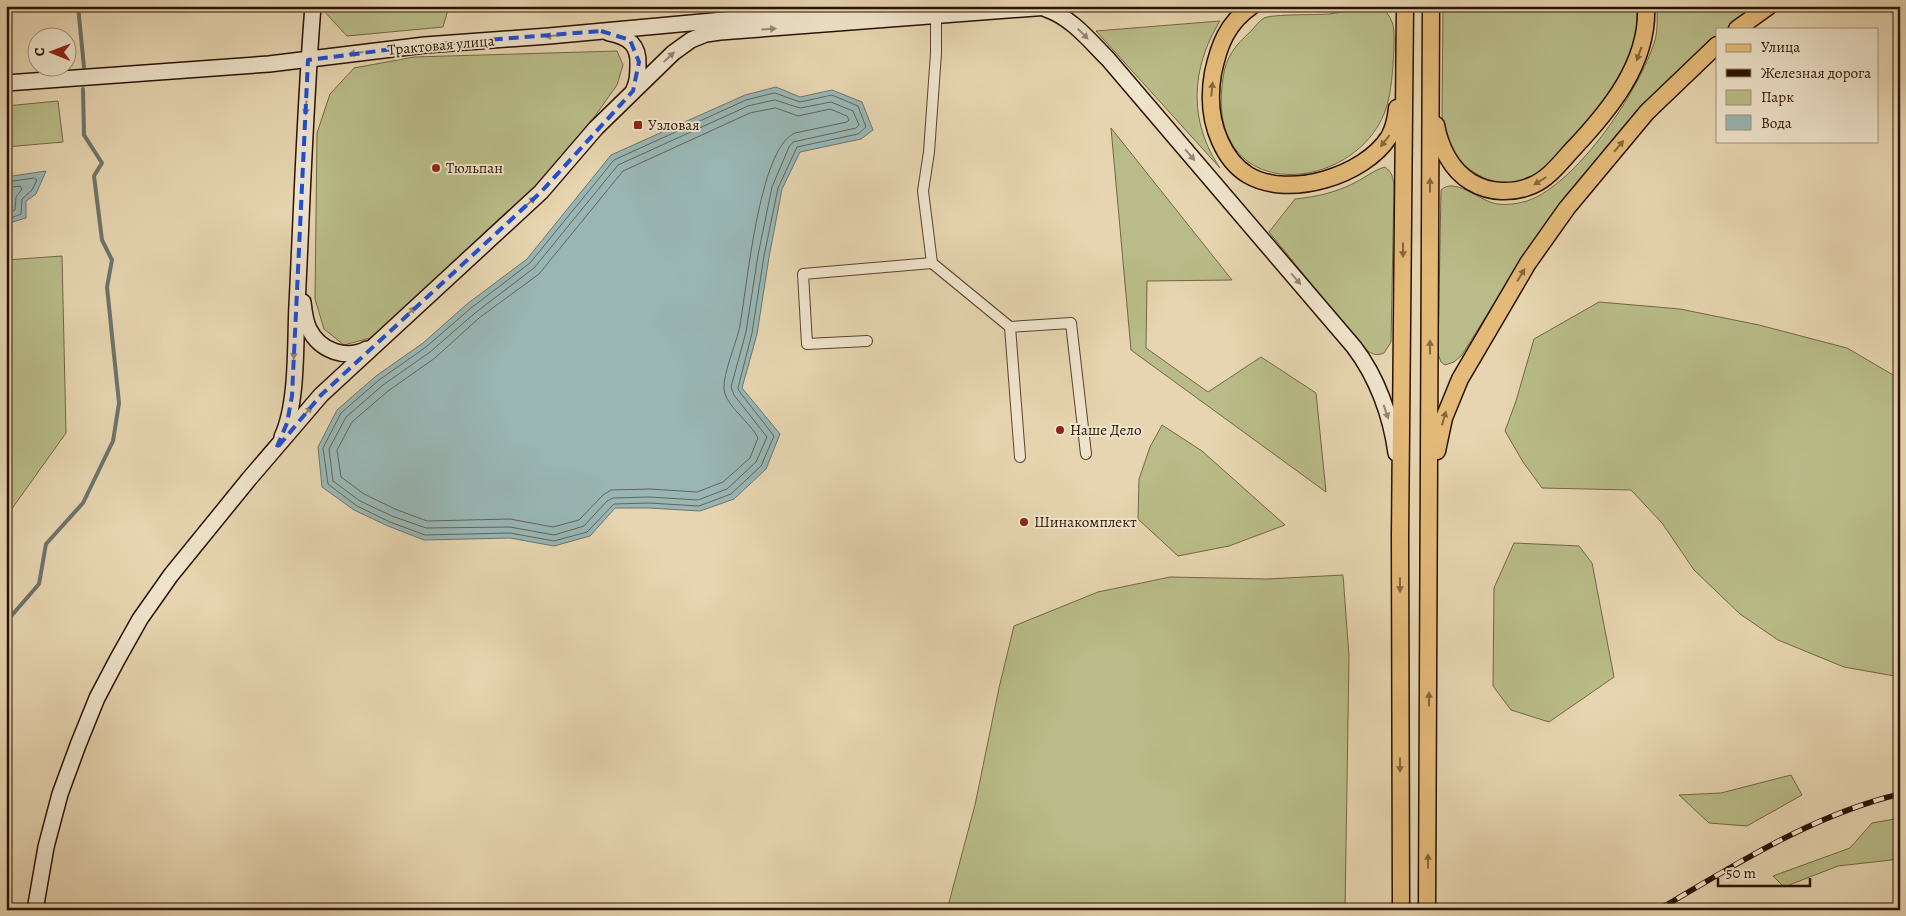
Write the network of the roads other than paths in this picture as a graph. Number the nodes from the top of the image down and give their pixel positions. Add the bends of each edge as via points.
1 (313, 6) edge
2 (876, 6) edge
3 (1062, 6) edge
4 (1252, 6) edge
5 (1405, 6) edge
6 (1646, 6) edge
7 (1769, 6) edge
8 (1043, 8) junction
9 (1431, 14) edge
10 (936, 16) junction
11 (1405, 26) junction
12 (1738, 28) edge
13 (601, 31) junction
14 (1716, 47) edge
15 (308, 60) junction
16 (6, 83) edge
17 (633, 91) junction
18 (300, 251) junction
19 (932, 263) junction
20 (1010, 327) junction
21 (867, 341) dead end
22 (374, 344) junction
23 (276, 449) junction
24 (1086, 454) dead end
25 (1020, 457) dead end
26 (1400, 536) junction
27 (1430, 536) junction
28 (35, 910) edge
29 (1400, 910) edge
30 (1427, 910) edge

1 - 15 main road
2 - 13 main road, Трактовая улица
3 - 8 main road
11 -> 4 main road via 1397,110 1393,128 1385,142 1354,167 1336,175 1316,182 1273,184 1250,176 1236,166 1218,137 1211,115 1213,76 1221,45 1228,30
5 - 11 main road
6 -> 9 main road via 1646,30 1639,53 1613,103 1546,178 1509,191 1487,189 1468,180 1442,147 1434,112
7 - 12 main road
8 - 10 main road
8 -> 26 main road via 1061,14 1108,59 1360,355 1375,381 1392,428
27 -> 9 main road
17 -> 10 main road via 685,44 702,36
10 - 19 street via 929,152 923,191
11 -> 26 main road
13 -> 15 main road, Трактовая улица via 425,45
13 - 17 main road via 624,37 635,46 638,68
27 -> 14 main road via 1442,426 1454,392 1477,347 1528,263 1567,208 1647,112
15 - 16 main road, Трактовая улица
15 -> 18 main road
22 -> 17 main road via 541,192
18 - 22 main road via 304,312 312,334 326,348 340,354 355,354
18 -> 23 main road via 291,406
19 - 20 street
19 - 21 street via 803,274 808,344
20 - 24 street via 1071,323
20 - 25 street
23 -> 22 main road via 321,396
23 - 28 main road via 171,575 140,619 113,667 94,706 60,794 46,847
26 -> 29 main road
30 -> 27 main road

